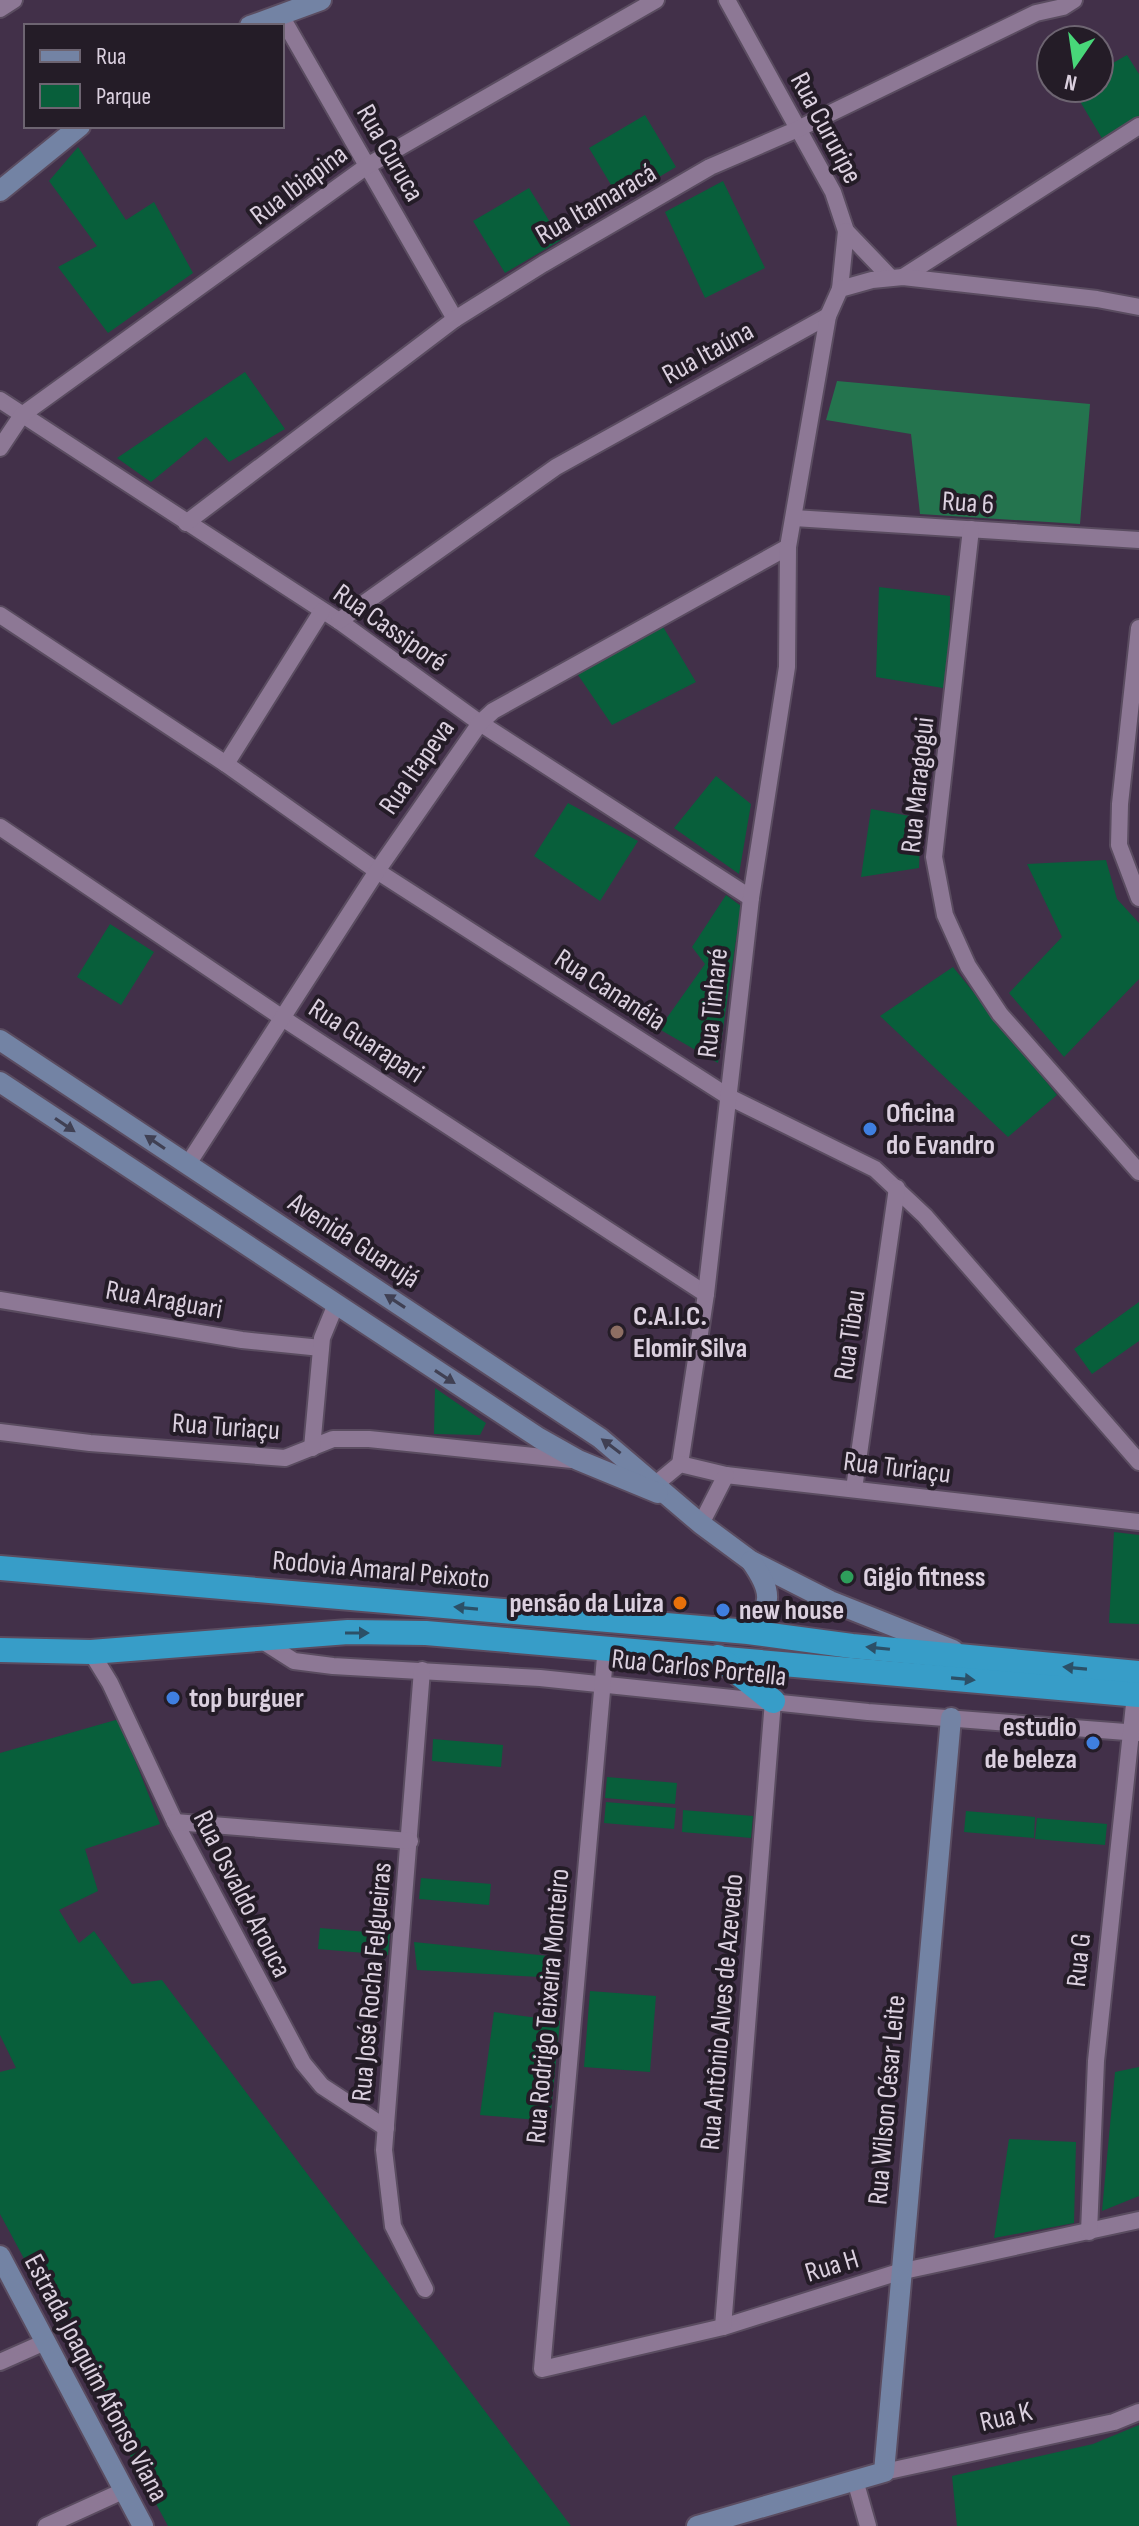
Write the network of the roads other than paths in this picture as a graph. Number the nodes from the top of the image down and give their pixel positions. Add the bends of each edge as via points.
1 (14, 0) edge
2 (321, 0) edge
3 (656, 0) edge
4 (727, 0) edge
5 (1074, 0) edge
6 (0, 9) edge
7 (280, 14) junction
8 (255, 24) edge
9 (1139, 126) edge
10 (78, 128) edge
11 (798, 129) junction
12 (367, 166) junction
13 (0, 191) edge
14 (846, 231) junction
15 (897, 277) junction
16 (840, 289) junction
17 (1139, 307) edge
18 (828, 316) junction
19 (455, 319) junction
20 (0, 400) edge
21 (22, 415) junction
22 (0, 448) edge
23 (794, 518) junction
24 (186, 523) junction
25 (971, 529) junction
26 (1139, 540) edge
27 (788, 547) junction
28 (322, 611) junction
29 (0, 615) edge
30 (339, 621) junction
31 (1139, 628) edge
32 (480, 723) junction
33 (226, 764) junction
34 (0, 827) edge
35 (377, 871) junction
36 (751, 898) junction
37 (1139, 898) edge
38 (284, 1019) junction
39 (0, 1040) edge
40 (0, 1082) edge
41 (729, 1097) junction
42 (188, 1164) junction
43 (1139, 1172) edge
44 (897, 1188) junction
45 (322, 1253) junction
46 (301, 1282) junction
47 (0, 1292) edge
48 (706, 1294) junction
49 (8, 1301) edge
50 (336, 1304) junction
51 (321, 1348) junction
52 (534, 1393) junction
53 (515, 1423) junction
54 (0, 1432) edge
55 (312, 1448) junction
56 (492, 1451) junction
57 (578, 1460) junction
58 (1139, 1462) edge
59 (680, 1464) junction
60 (726, 1475) junction
61 (854, 1489) junction
62 (663, 1490) junction
63 (1139, 1522) edge
64 (701, 1524) junction
65 (751, 1561) junction
66 (0, 1568) edge
67 (0, 1582) edge
68 (183, 1584) junction
69 (748, 1632) junction
70 (0, 1635) edge
71 (299, 1636) junction
72 (261, 1640) junction
73 (606, 1646) junction
74 (0, 1650) edge
75 (91, 1652) junction
76 (718, 1657) junction
77 (970, 1657) junction
78 (422, 1670) junction
79 (602, 1685) junction
80 (1138, 1688) edge
81 (773, 1701) junction
82 (951, 1718) junction
83 (1135, 1732) edge
84 (175, 1822) junction
85 (410, 1841) junction
86 (386, 2128) junction
87 (1139, 2220) edge
88 (1089, 2232) junction
89 (0, 2256) edge
90 (899, 2272) junction
91 (425, 2289) dead end
92 (723, 2327) junction
93 (45, 2342) junction
94 (0, 2362) edge
95 (542, 2369) joint
96 (1139, 2412) edge
97 (870, 2476) junction
98 (125, 2490) junction
99 (46, 2526) edge
100 (143, 2526) edge
101 (697, 2526) edge
102 (868, 2526) edge

1 - 6 street
2 - 7 street
3 - 12 street, Rua Ibiapina
4 - 11 street, Rua Cururipe
5 - 11 street, Rua Itamaracá via 1036,13
7 - 8 street
7 - 12 street, Rua Curuca
9 - 15 street
10 - 13 street
11 - 14 street, Rua Cururipe via 833,192
11 - 19 street, Rua Itamaracá via 710,167
12 - 19 street, Rua Curuca
12 - 21 street, Rua Ibiapina
14 - 15 street
14 - 16 street, Rua Cururipe
15 - 16 street
15 - 17 street
16 - 18 street
18 - 23 street
18 - 30 street, Rua Itaúna via 556,467
19 - 24 street, Rua Itamaracá
20 - 21 street, Rua Cassiporé
21 - 22 street, Rua Ibiapina
21 - 24 street, Rua Cassiporé
23 - 25 street, Rua 6
23 - 27 street
24 - 28 street, Rua Cassiporé
25 - 26 street, Rua 6
25 - 43 street, Rua Maragogui via 934,857 945,915 968,966 1000,1014
27 - 32 street, Rua Itapeva
27 - 36 street, Rua Tinharé via 787,667
28 - 30 street, Rua Cassiporé
28 - 33 street
29 - 33 street, Rua Cananéia
30 - 32 street, Rua Cassiporé
31 - 37 street via 1119,845
32 - 35 street, Rua Itapeva
32 - 36 street, Rua Cassiporé
33 - 35 street, Rua Cananéia
34 - 38 street, Rua Guarapari
35 - 38 street, Rua Itapeva
35 - 41 street, Rua Cananéia
36 - 41 street, Rua Tinharé
38 - 42 street, Rua Itapeva
38 - 48 street, Rua Guarapari
42 -> 39 street, Avenida Guarujá
40 -> 46 street, Avenida Guarujá
41 - 44 street, Rua Cananéia via 875,1169
41 - 48 street, Rua Tinharé
42 - 45 street, Avenida Guarujá
44 - 58 street, Rua Cananéia
44 - 61 street, Rua Tibau
45 - 46 street
52 -> 45 street, Avenida Guarujá
46 - 50 street, Avenida Guarujá
47 - 49 street
48 - 59 street, Rua Tinharé
49 - 51 street, Rua Araguari
50 - 51 street
50 -> 53 street, Avenida Guarujá
51 - 55 street
52 - 53 street
62 -> 52 street, Avenida Guarujá
53 - 56 street
53 - 57 street, Avenida Guarujá
54 - 55 street, Rua Turiaçu via 285,1458
55 - 56 street, Rua Turiaçu via 333,1439 369,1439
56 - 57 street, Rua Turiaçu
57 - 62 street, Avenida Guarujá
59 - 60 street, Rua Turiaçu
59 - 62 street
60 - 61 street, Rua Turiaçu
60 - 64 street
61 - 63 street, Rua Turiaçu
62 - 64 street, Avenida Guarujá
64 - 65 street, Avenida Guarujá
65 - 69 street, Avenida Guarujá via 768,1596 762,1617
65 - 77 street, Avenida Guarujá via 830,1601
66 - 68 highway, Rodovia Amaral Peixoto
67 - 68 highway via 133,1591
69 -> 68 highway, Rodovia Amaral Peixoto
77 -> 69 highway, Rodovia Amaral Peixoto
70 - 71 highway via 267,1629
71 - 72 highway, Rodovia Amaral Peixoto
71 -> 73 highway, Rodovia Amaral Peixoto via 426,1633
72 - 75 highway, Rodovia Amaral Peixoto
72 - 78 street, Rua Carlos Portella via 294,1661
73 - 76 highway, Rodovia Amaral Peixoto
73 - 79 street, Rua Rodrigo Teixeira Monteiro
74 - 75 highway, Rodovia Amaral Peixoto
75 - 84 street, Rua Osvaldo Arouca
76 -> 80 highway, Rodovia Amaral Peixoto
76 - 81 highway
80 -> 77 highway, Rodovia Amaral Peixoto
78 - 79 street, Rua Carlos Portella
78 - 85 street, Rua José Rocha Felgueiras
79 - 81 street, Rua Carlos Portella
79 - 95 street, Rua Rodrigo Teixeira Monteiro
80 - 83 street, Rua G
81 - 82 street, Rua Carlos Portella
81 - 92 street, Rua Antônio Alves de Azevedo
82 - 83 street, Rua Carlos Portella
82 - 90 street, Rua Wilson César Leite
83 - 88 street, Rua G via 1096,2061
84 - 85 street
84 - 86 street, Rua Osvaldo Arouca via 303,2063 322,2086
85 - 86 street, Rua José Rocha Felgueiras
86 - 91 street, Rua José Rocha Felgueiras via 388,2206 401,2247
87 - 88 street, Rua H
88 - 90 street, Rua H
89 - 93 street, Estrada Joaquim Afonso Viana
90 - 92 street, Rua H
90 - 97 street, Rua Wilson César Leite
92 - 95 street, Rua H
93 - 94 street
93 - 98 street, Estrada Joaquim Afonso Viana
96 - 97 street, Rua K
97 - 101 street, Rua K
97 - 102 street
98 - 99 street
98 - 100 street, Estrada Joaquim Afonso Viana

